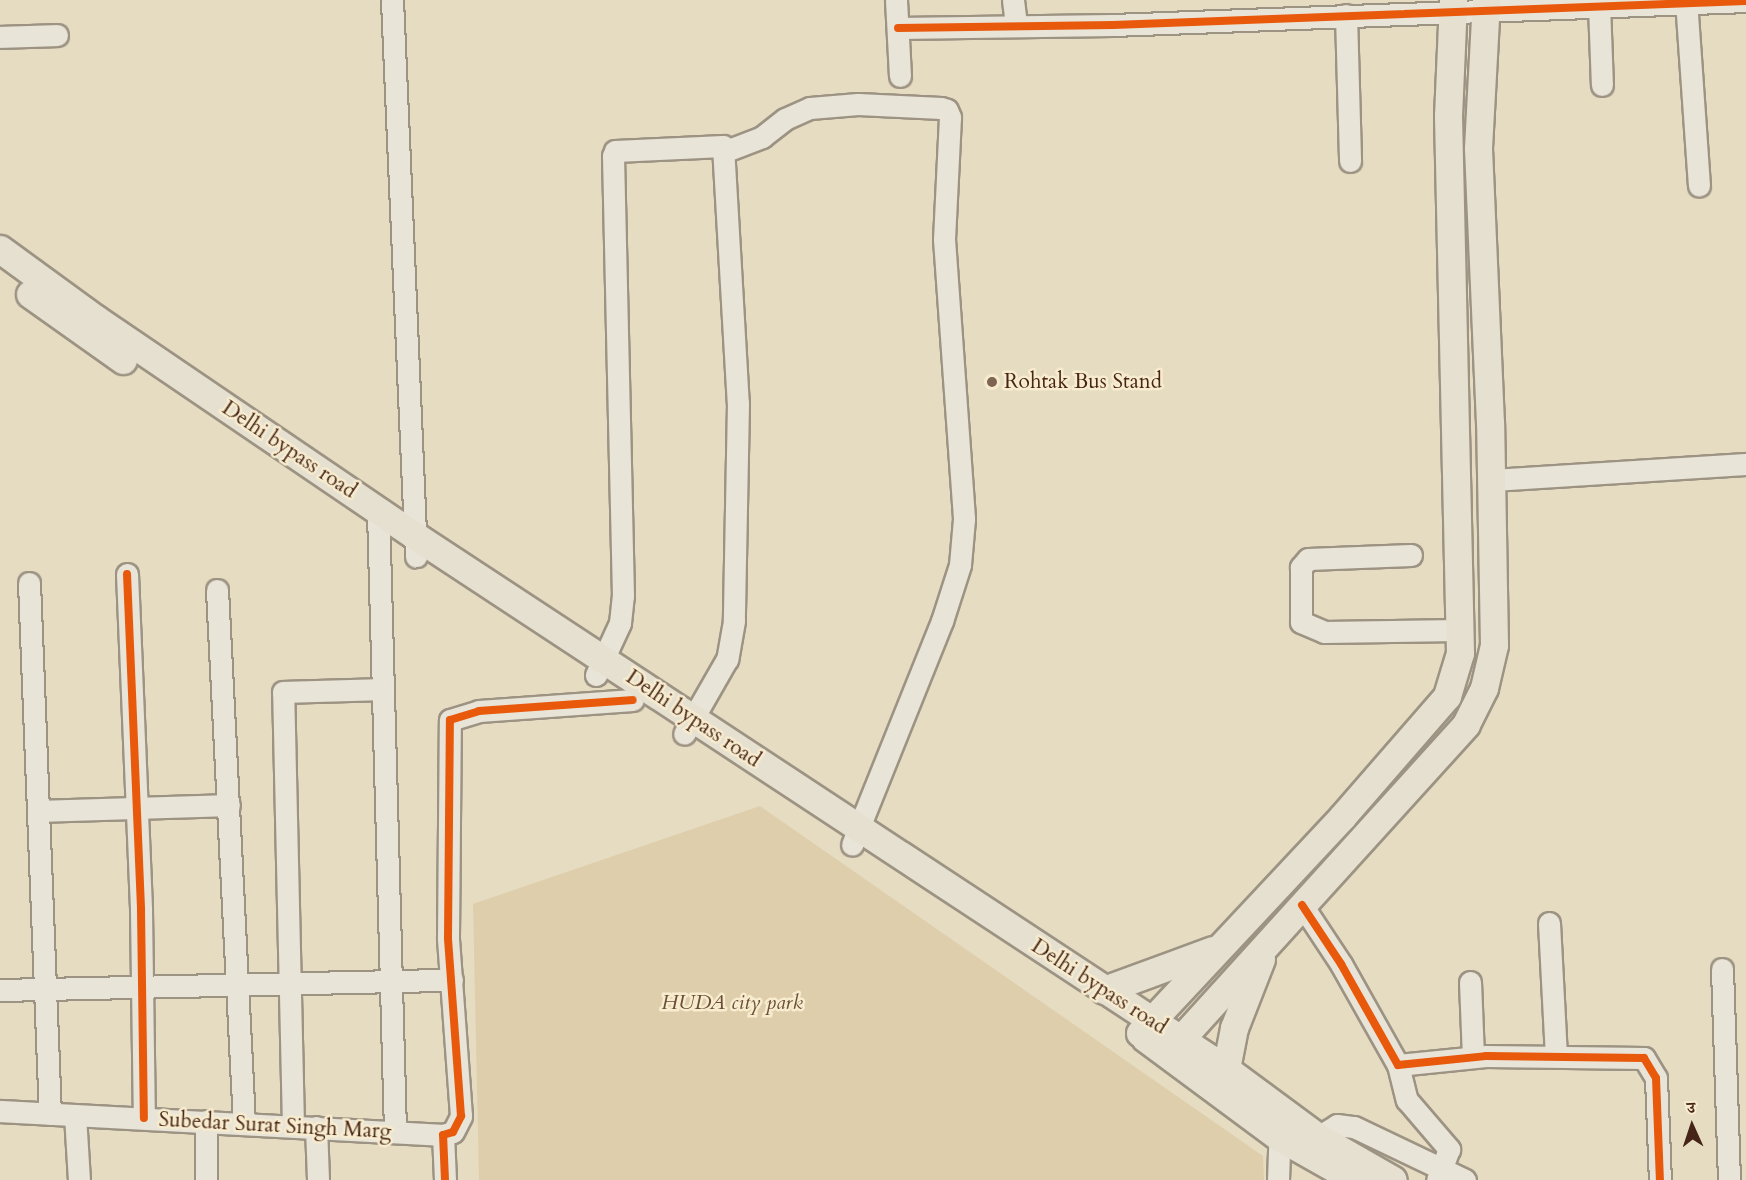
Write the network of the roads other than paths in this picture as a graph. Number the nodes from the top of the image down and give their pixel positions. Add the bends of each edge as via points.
1 (392, 0) edge
2 (896, 0) edge
3 (1013, 0) edge
4 (1686, 1) edge
5 (1746, 1) edge
6 (1486, 5) edge
7 (1599, 5) junction
8 (1453, 6) edge
9 (1230, 10) edge
10 (1346, 15) junction
11 (1016, 26) junction
12 (898, 28) junction
13 (57, 35) dead end
14 (0, 37) edge
15 (900, 76) dead end
16 (1602, 85) dead end
17 (726, 151) junction
18 (1350, 161) dead end
19 (1699, 186) dead end
20 (0, 249) edge
21 (0, 272) edge
22 (1746, 464) edge
23 (1491, 480) junction
24 (379, 521) junction
25 (416, 546) junction
26 (1411, 555) dead end
27 (127, 574) dead end
28 (29, 583) dead end
29 (217, 590) dead end
30 (1459, 630) junction
31 (601, 668) junction
32 (383, 689) junction
33 (633, 700) junction
34 (689, 727) junction
35 (229, 806) junction
36 (136, 809) junction
37 (39, 811) junction
38 (855, 837) junction
39 (1302, 905) junction
40 (1549, 923) dead end
41 (1267, 944) junction
42 (1221, 947) junction
43 (1722, 969) dead end
44 (391, 980) junction
45 (452, 980) junction
46 (290, 982) junction
47 (1470, 982) dead end
48 (237, 983) junction
49 (142, 984) junction
50 (45, 988) junction
51 (0, 990) edge
52 (1104, 990) junction
53 (1145, 1027) junction
54 (1174, 1046) junction
55 (1556, 1055) junction
56 (1473, 1057) junction
57 (1398, 1065) junction
58 (1226, 1069) junction
59 (0, 1112) edge
60 (50, 1114) junction
61 (75, 1115) junction
62 (144, 1118) junction
63 (206, 1121) junction
64 (244, 1123) junction
65 (1280, 1124) junction
66 (293, 1126) junction
67 (316, 1127) junction
68 (395, 1132) junction
69 (443, 1135) junction
70 (1318, 1137) junction
71 (1440, 1175) edge
72 (79, 1180) edge
73 (206, 1180) edge
74 (318, 1180) edge
75 (445, 1180) edge
76 (1278, 1180) edge
77 (1355, 1180) edge
78 (1393, 1180) edge
79 (1465, 1180) edge
80 (1660, 1180) edge
81 (1729, 1180) edge

1 - 25 street
2 - 12 street
3 - 11 street
4 - 5 street
4 - 7 street
4 - 19 street
6 - 7 street
6 - 8 street
6 - 23 main road via 1478,148
7 - 16 street
8 - 10 street
8 - 30 main road via 1448,116
9 - 10 street
9 - 11 street
10 - 18 street
11 - 12 street
12 - 15 street
13 - 14 street
17 - 31 street via 713,144 615,151 613,156 624,596 620,623
17 - 34 street via 738,403 734,621 727,659
17 - 38 street via 762,137 784,119 810,108 858,104 941,108 950,117 944,239 964,519 960,565 942,621
20 - 24 main road, Delhi bypass road
21 - 24 main road, Delhi bypass road via 83,334
22 - 23 street
23 - 39 main road via 1494,645 1484,688 1466,724
24 - 25 main road, Delhi bypass road
24 - 32 street
25 - 31 main road, Delhi bypass road
26 - 30 street via 1308,559 1301,567 1301,621 1324,632
27 - 36 street
28 - 37 street
29 - 35 street
30 - 42 main road via 1460,653 1447,696
31 - 33 main road, Delhi bypass road
31 - 34 main road, Delhi bypass road
32 - 44 street
32 - 46 street via 284,692
33 - 34 main road, Delhi bypass road
33 - 45 street via 479,711 450,720 448,937
34 - 38 main road, Delhi bypass road
35 - 36 street
35 - 48 street
36 - 37 street
36 - 49 street
37 - 50 street
38 - 52 main road, Delhi bypass road
38 - 53 main road, Delhi bypass road
39 - 41 main road
39 - 57 street via 1341,964
40 - 55 street
41 - 54 main road
41 - 58 main road via 1234,1028
42 - 52 main road
42 - 53 main road
43 - 81 street
44 - 45 street
44 - 46 street
44 - 68 street
45 - 69 street via 461,1116 453,1132
46 - 48 street
46 - 66 street
47 - 56 street
48 - 49 street
48 - 64 street
49 - 50 street
49 - 62 street
50 - 51 street
50 - 60 street
52 - 53 main road, Delhi bypass road
53 - 54 main road, Delhi bypass road
54 - 58 main road, Delhi bypass road
54 - 65 main road, Delhi bypass road
55 - 56 street
55 - 80 street via 1644,1058 1652,1065
56 - 57 street
57 - 71 street via 1407,1101 1448,1144 1449,1154
58 - 65 main road, Delhi bypass road
59 - 60 street, Subedar Surat Singh Marg
60 - 61 street, Subedar Surat Singh Marg
61 - 62 street, Subedar Surat Singh Marg
61 - 72 street
62 - 63 street, Subedar Surat Singh Marg
63 - 64 street, Subedar Surat Singh Marg
63 - 73 street
64 - 66 street, Subedar Surat Singh Marg
65 - 70 main road, Delhi bypass road
65 - 76 street
65 - 77 main road, Delhi bypass road
66 - 67 street, Subedar Surat Singh Marg
67 - 68 street, Subedar Surat Singh Marg
67 - 74 street
68 - 69 street, Subedar Surat Singh Marg
69 - 75 street
70 - 71 street via 1337,1125 1354,1126
70 - 78 main road, Delhi bypass road
71 - 79 street

